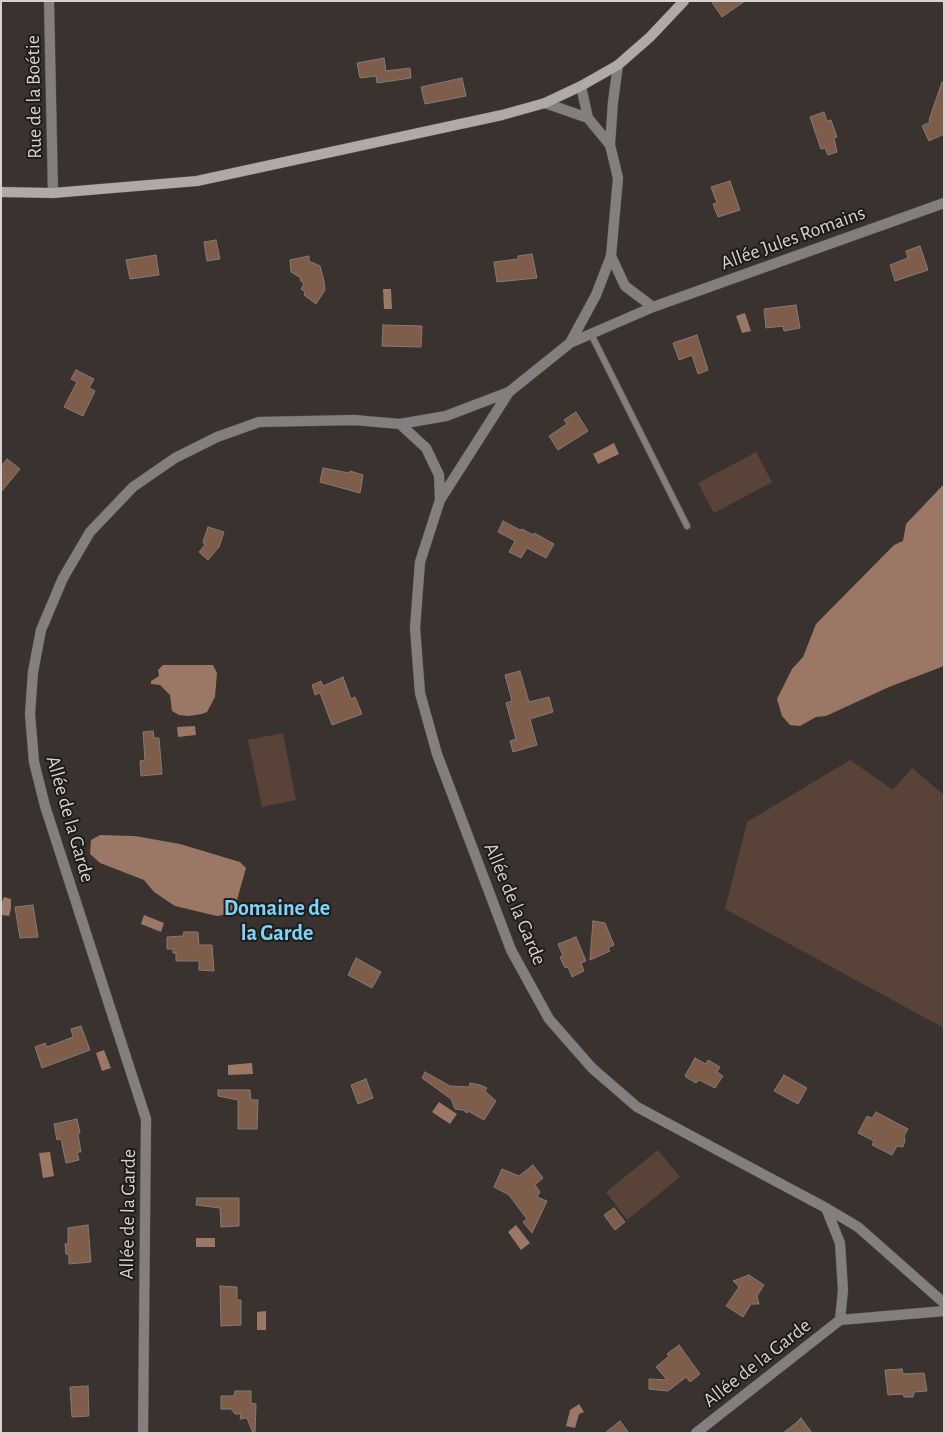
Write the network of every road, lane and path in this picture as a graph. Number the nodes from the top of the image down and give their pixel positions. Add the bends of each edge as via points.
1 (49, 1) edge
2 (682, 4) edge
3 (618, 65) junction
4 (581, 86) junction
5 (545, 103) junction
6 (588, 118) junction
7 (610, 145) junction
8 (1, 192) edge
9 (53, 193) junction
10 (944, 203) edge
11 (611, 256) junction
12 (653, 306) junction
13 (591, 334) junction
14 (570, 343) junction
15 (509, 392) junction
16 (400, 424) junction
17 (440, 500) junction
18 (687, 526) dead end
19 (826, 1208) junction
20 (944, 1303) edge
21 (944, 1311) edge
22 (840, 1320) junction
23 (143, 1433) edge
24 (696, 1433) edge

1 - 9 street, Rue de la Boétie
2 - 3 main road
3 - 4 main road
3 - 7 street, Allée de la Garde
4 - 5 main road
4 - 6 street, Allée de la Garde
5 - 6 street
5 - 9 main road via 198,181
6 - 7 street, Allée de la Garde
7 - 11 street, Allée de la Garde via 618,178
8 - 9 main road
10 - 12 street, Allée Jules Romains
11 - 12 street via 625,286
11 - 14 street, Allée de la Garde via 596,295
12 - 13 street, Allée Jules Romains
13 - 14 street, Allée Jules Romains
13 - 18 lane
14 - 15 street, Allée de la Garde
15 - 16 street, Allée de la Garde via 446,416
15 - 17 street, Allée de la Garde
16 - 17 street, Allée de la Garde via 426,448 439,476
16 - 23 street, Allée de la Garde via 354,420 259,422 217,437 175,458 133,487 90,532 63,578 41,630 30,714 34,762 45,806 146,1118
17 - 19 street, Allée de la Garde via 420,562 415,628 420,693 437,754 511,950 549,1019 592,1068 637,1107
19 - 20 street, Allée de la Garde via 858,1227
19 - 22 street, Allée de la Garde via 840,1243
21 - 22 street, Allée de la Garde
22 - 24 street, Allée de la Garde

